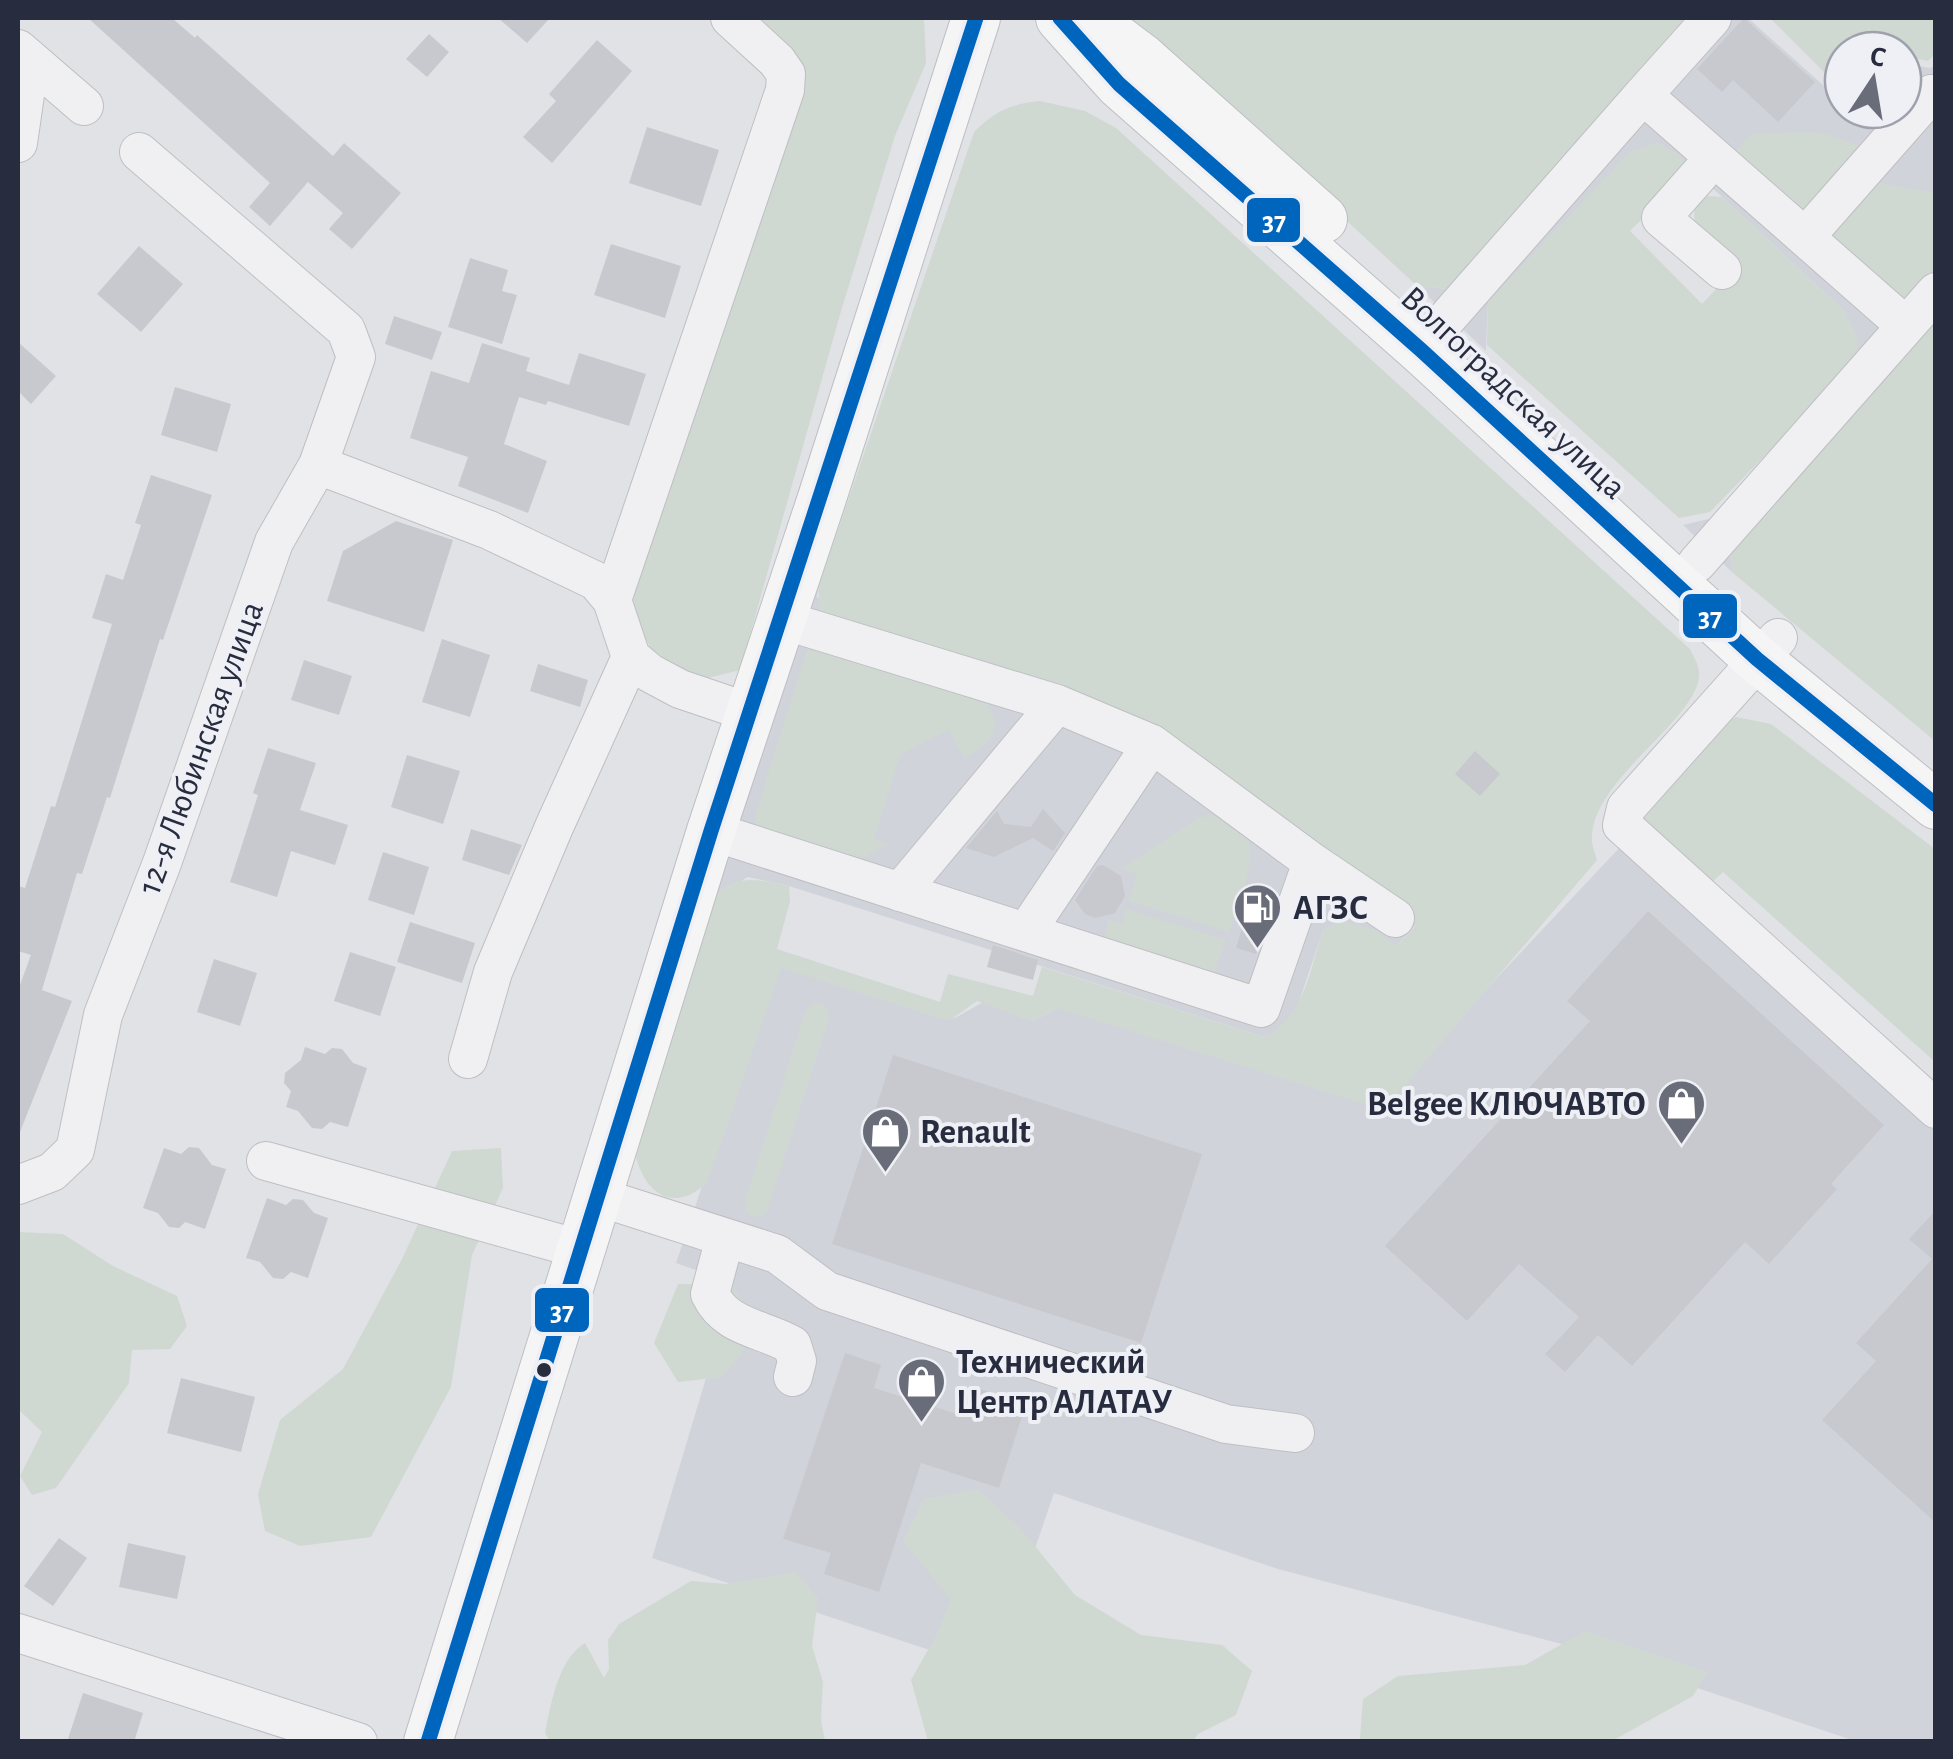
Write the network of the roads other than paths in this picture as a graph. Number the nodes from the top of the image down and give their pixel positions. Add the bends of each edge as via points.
1 (730, 18) edge
2 (976, 18) edge
3 (1060, 18) edge
4 (1089, 18) edge
5 (1712, 18) edge
6 (24, 54) edge
7 (1643, 95) junction
8 (1936, 98) edge
9 (84, 106) dead end
10 (18, 143) edge
11 (139, 152) dead end
12 (1714, 158) junction
13 (1805, 237) junction
14 (1722, 270) dead end
15 (1936, 292) edge
16 (1440, 325) junction
17 (1906, 326) junction
18 (318, 465) junction
19 (1697, 562) junction
20 (612, 600) junction
21 (783, 620) junction
22 (1768, 648) junction
23 (631, 658) junction
24 (1057, 704) junction
25 (750, 713) junction
26 (1152, 744) junction
27 (1936, 769) edge
28 (1936, 805) edge
29 (711, 832) junction
30 (1312, 862) junction
31 (900, 892) junction
32 (1395, 918) dead end
33 (1026, 932) junction
34 (468, 1060) dead end
35 (1936, 1109) edge
36 (266, 1161) dead end
37 (18, 1185) edge
38 (599, 1197) junction
39 (725, 1238) junction
40 (583, 1250) junction
41 (792, 1377) dead end
42 (1295, 1432) dead end
43 (18, 1633) edge
44 (358, 1742) edge
45 (428, 1742) edge

1 - 20 street via 777,61 786,74 785,90
2 - 21 main road
3 - 22 main road, Волгоградская улица via 1119,84
4 - 16 main road, Волгоградская улица
5 - 7 street
6 - 9 street
6 - 10 street
7 - 12 street
7 - 16 street
8 - 13 street via 1931,94
11 - 18 street, 12-я Любинская улица via 346,330 356,357
12 - 13 street
12 - 14 street via 1661,218
13 - 17 street
15 - 17 street
16 - 19 main road, Волгоградская улица
17 - 19 street
18 - 20 street via 489,530 596,581
18 - 37 street, 12-я Любинская улица via 274,542 103,1015 75,1150 52,1172
19 - 22 main road, Волгоградская улица
20 - 23 street
21 - 24 street
21 - 25 main road
22 - 27 main road, Волгоградская улица
22 - 28 main road, Волгоградская улица
22 - 35 street via 1626,808 1622,825
23 - 25 street via 680,690
23 - 34 street via 493,972
24 - 26 street
24 - 31 street
25 - 29 main road
26 - 30 street
26 - 33 street
29 - 31 street
29 - 38 main road
30 - 32 street
30 - 33 street via 1261,1008
31 - 33 street
36 - 40 street
38 - 39 street
38 - 40 main road
39 - 41 street via 710,1294 717,1310 792,1345 798,1360
39 - 42 street via 777,1254 827,1291 1226,1424
40 - 45 main road
43 - 44 street

